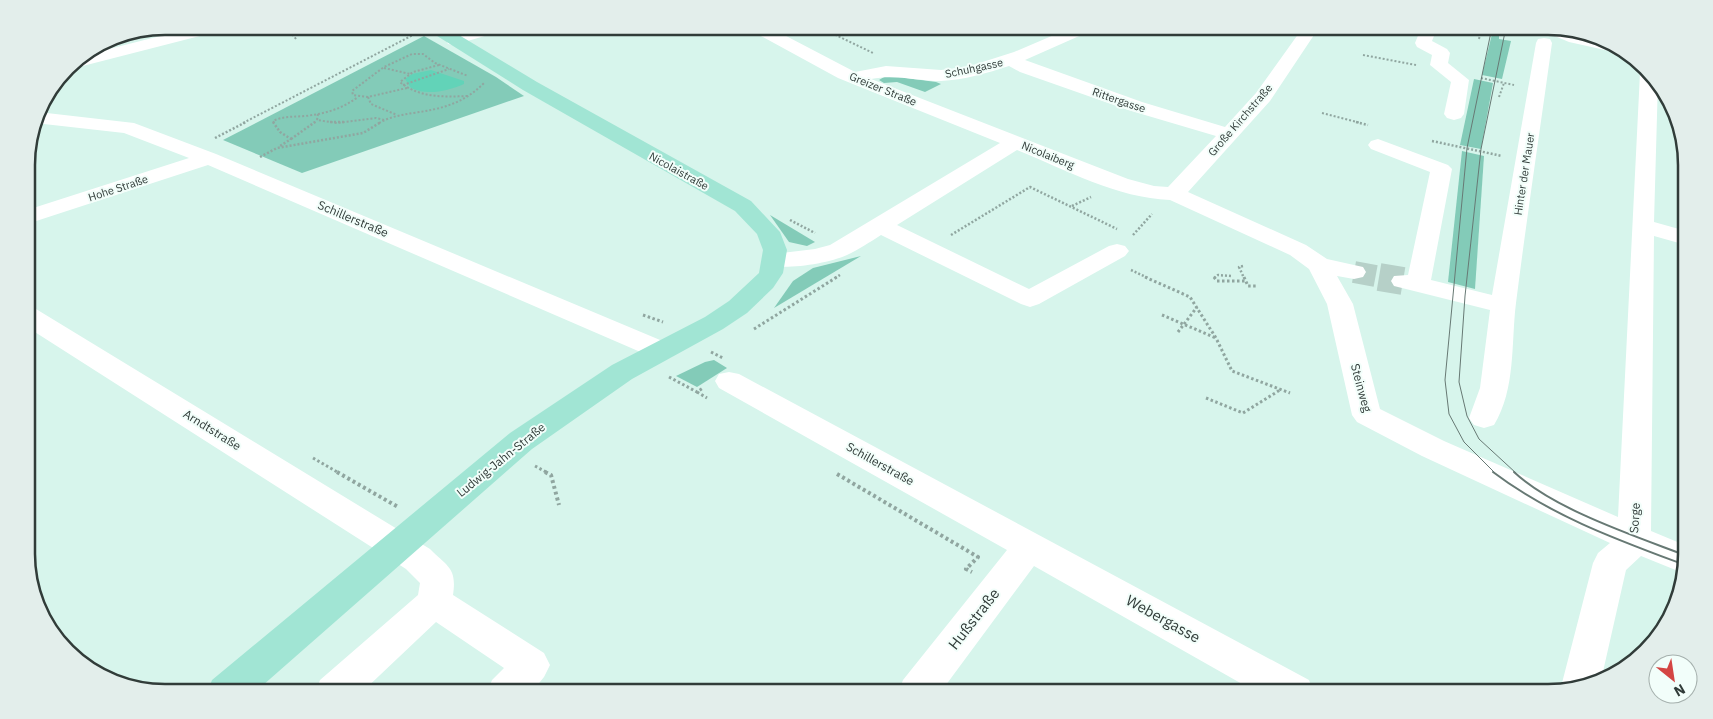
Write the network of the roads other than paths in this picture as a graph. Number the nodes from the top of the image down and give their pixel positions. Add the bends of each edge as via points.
1 (176, 35) edge
2 (446, 35) edge
3 (470, 35) edge
4 (771, 35) edge
5 (1068, 35) edge
6 (1305, 35) edge
7 (1426, 35) edge
8 (1544, 35) edge
9 (454, 40) junction
10 (1583, 40) edge
11 (105, 49) edge
12 (1011, 60) junction
13 (853, 78) junction
14 (1649, 83) edge
15 (1454, 114) dead end
16 (44, 119) edge
17 (1228, 134) junction
18 (1009, 140) junction
19 (1378, 145) dead end
20 (210, 149) junction
21 (1174, 194) junction
22 (35, 214) edge
23 (1643, 214) junction
24 (880, 226) junction
25 (1678, 234) edge
26 (1110, 254) road end
27 (774, 260) junction
28 (1319, 265) junction
29 (1354, 272) tunnel mouth
30 (1503, 305) junction
31 (35, 320) edge
32 (662, 351) junction
33 (722, 380) road end
34 (1484, 418) dead end
35 (1634, 540) junction
36 (398, 545) junction
37 (1030, 546) junction
38 (1678, 557) edge
39 (434, 602) junction
40 (1582, 680) edge
41 (236, 684) edge
42 (344, 684) edge
43 (514, 684) edge
44 (924, 684) edge
45 (1281, 684) edge

1 - 11 street
2 - 9 main road, Nicolaistraße
3 - 9 street
4 - 13 street, Greizer Straße
5 - 12 street, Schuhgasse
6 - 17 street, Große Kirchstraße via 1263,97
7 - 15 street via 1423,43 1442,53 1439,65 1460,80
8 - 10 street
8 - 30 street, Hinter der Mauer
9 - 27 main road, Nicolaistraße via 743,206 768,232 775,250
12 - 13 street, Schuhgasse via 946,75 892,71
12 - 17 street, Rittergasse via 1135,106
13 - 18 street, Greizer Straße
14 - 23 street, Sorge
16 - 20 street, Schillerstraße via 127,127
17 - 21 street, Große Kirchstraße
18 - 21 street, Nicolaiberg via 1120,184 1154,193
18 - 24 street, Nicolaiberg
19 - 30 street via 1441,169 1411,283
20 - 22 street, Hohe Straße
20 - 32 street, Schillerstraße via 633,325
21 - 28 street, Steinweg via 1298,250
23 - 25 street
23 - 35 street, Sorge
24 - 26 street via 1030,299
24 - 27 street, Nicolaiberg via 838,250 817,256
27 - 32 main road via 764,283 738,306
28 - 29 street
28 - 35 street, Steinweg via 1340,304 1367,415 1411,439
30 - 34 street, Hinter der Mauer via 1494,388
31 - 36 street, Arndtstraße
32 - 36 main road, Ludwig-Jahn-Straße via 622,372 521,441
33 - 37 street, Schillerstraße
35 - 38 street, Steinweg
35 - 40 street via 1610,563
36 - 39 street via 438,579
36 - 41 main road, Ludwig-Jahn-Straße
37 - 44 street, Hußstraße
37 - 45 street, Webergasse
39 - 42 street
39 - 43 street via 531,665

